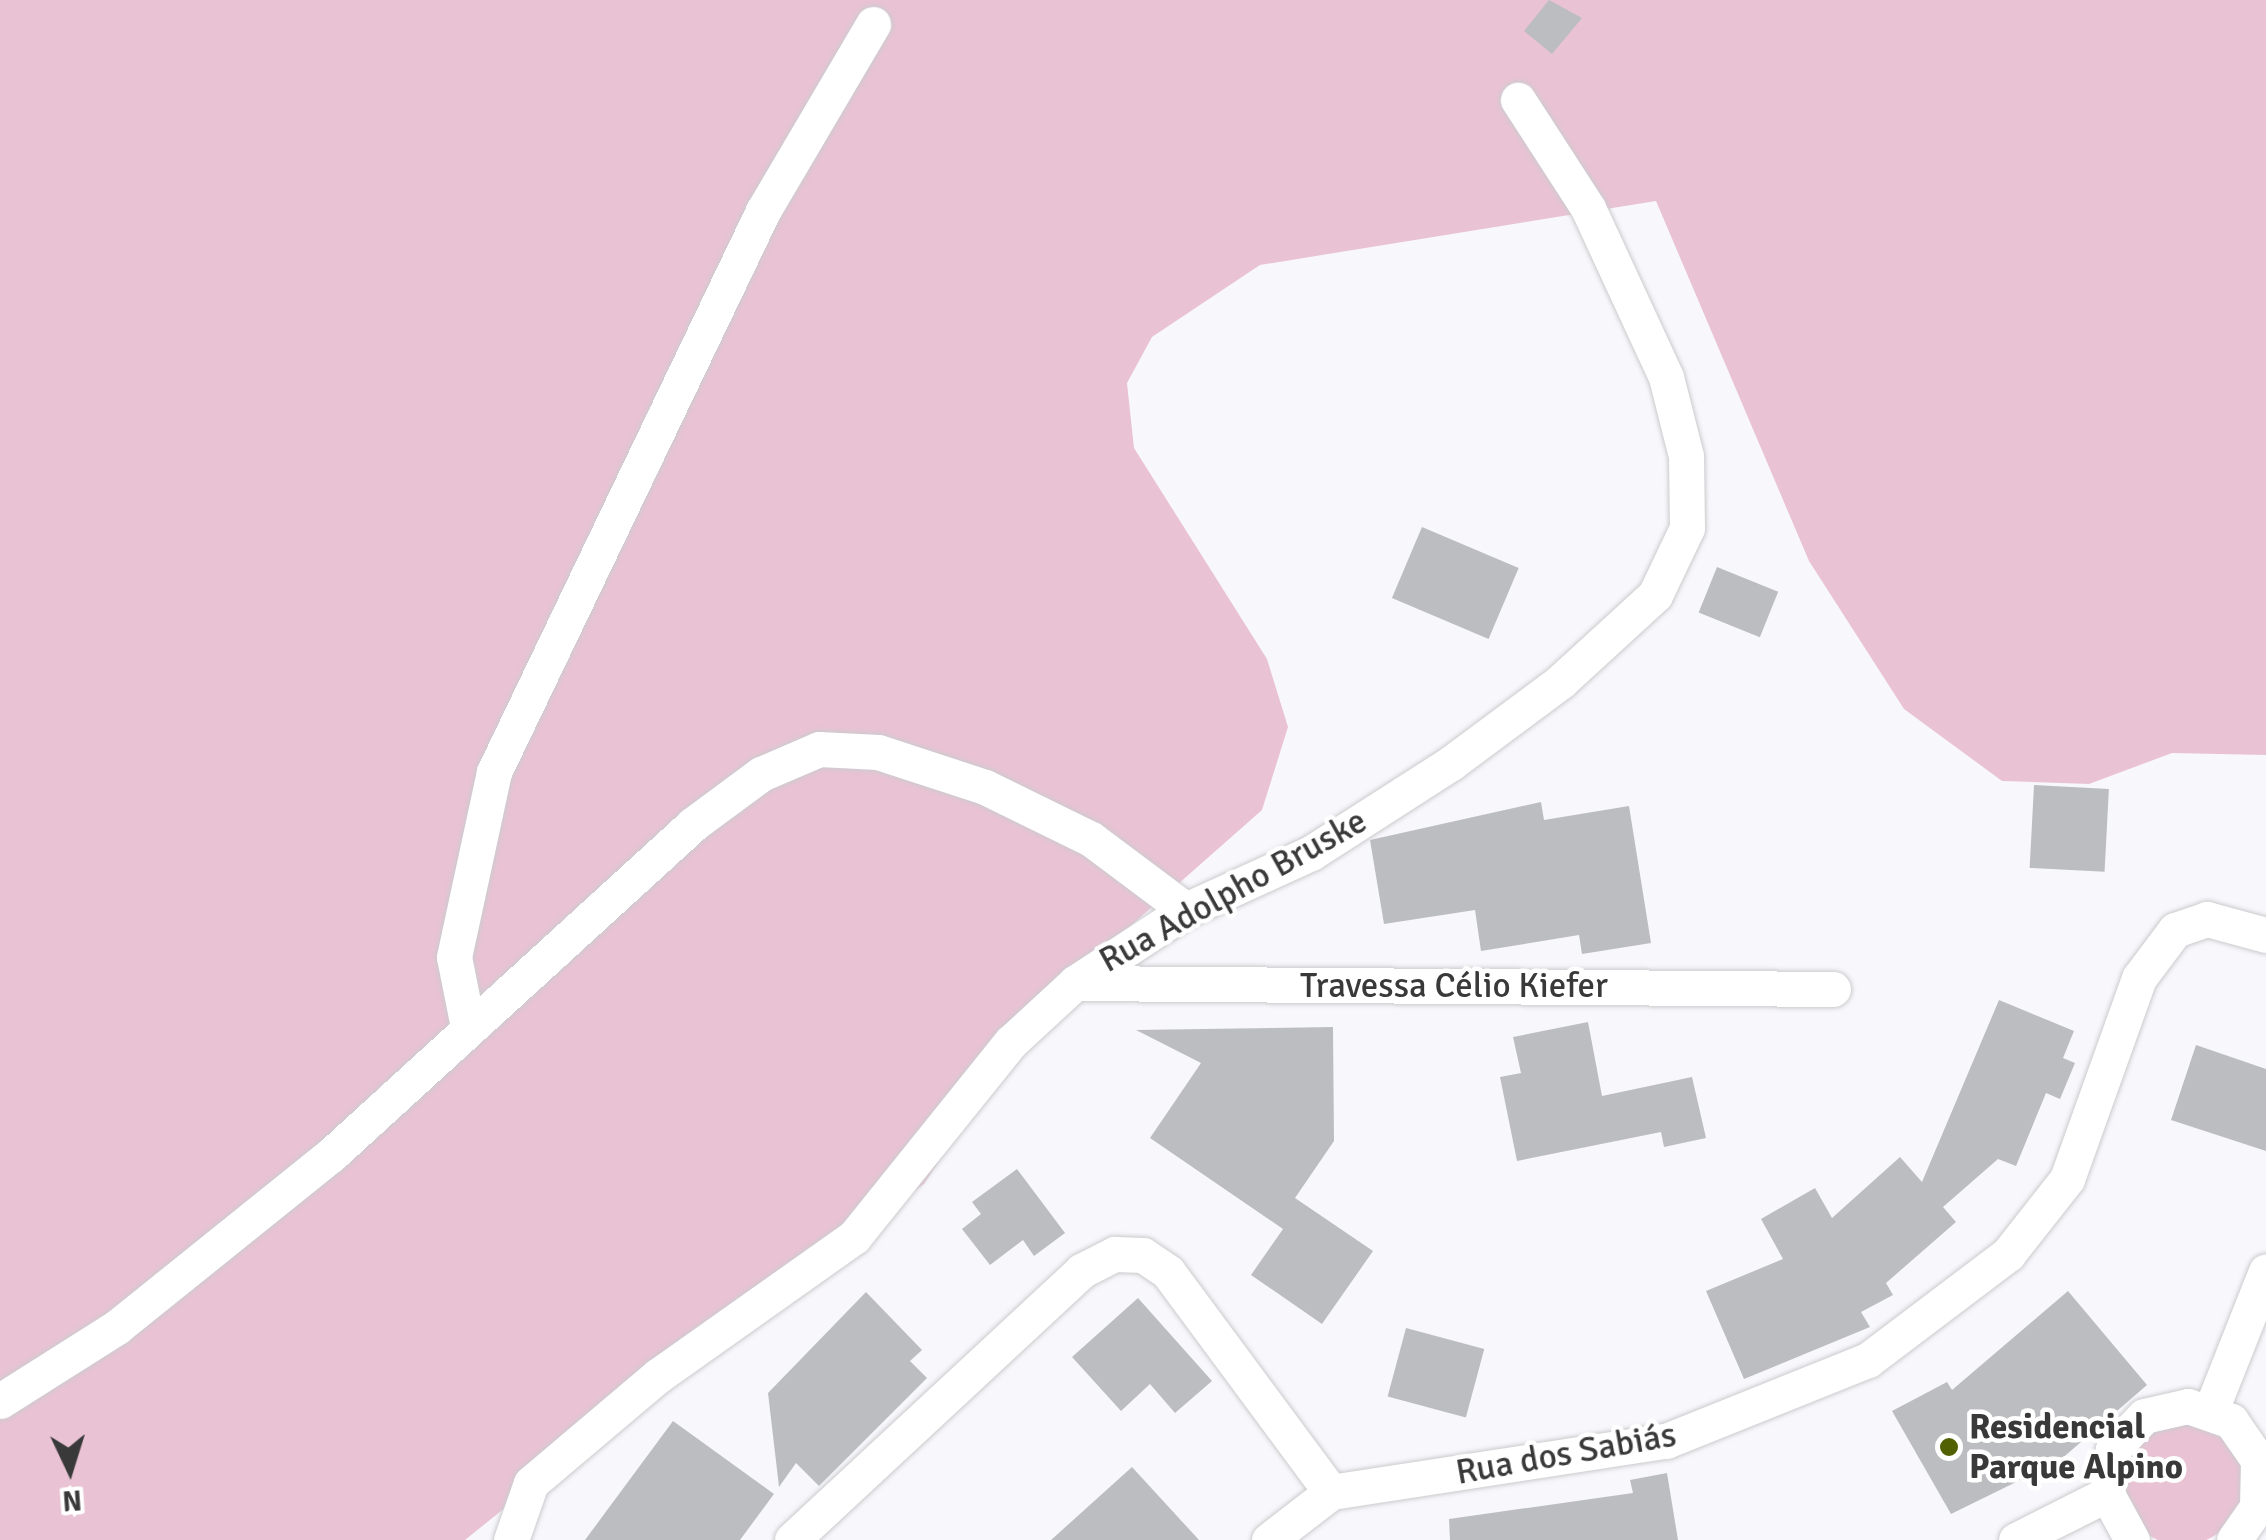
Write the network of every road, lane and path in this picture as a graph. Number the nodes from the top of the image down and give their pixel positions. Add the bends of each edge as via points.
1 (873, 24) dead end
2 (1518, 100) dead end
3 (1186, 910) junction
4 (2266, 935) edge
5 (1075, 983) junction
6 (1832, 989) dead end
7 (468, 1028) junction
8 (2266, 1271) edge
9 (0, 1401) edge
10 (2211, 1410) junction
11 (1330, 1492) junction
12 (2107, 1494) junction
13 (511, 1540) edge
14 (792, 1540) edge
15 (1268, 1540) edge
16 (2016, 1540) edge
17 (2132, 1540) edge
18 (2234, 1540) edge

1 - 7 street via 763,211 494,772 454,957
2 - 3 street, Rua Adolpho Bruske via 1626,288 1666,377 1686,456 1687,528 1655,594 1560,682 1311,853
3 - 5 street, Rua Adolpho Bruske
3 - 7 street via 1091,839 984,786 878,752 820,749 761,774 692,825
4 - 11 street, Rua dos Sabiás via 2207,919 2175,930 2139,978 2067,1178 2008,1254 1868,1360 1666,1441
5 - 6 street, Travessa Célio Kiefer
5 - 13 street, Rua Adolpho Bruske via 1010,1042 854,1238 658,1375 531,1483
7 - 9 street via 194,1267
8 - 10 street
10 - 12 street via 2165,1407 2126,1430
10 - 18 street via 2231,1421 2258,1460 2257,1507
11 - 14 street via 1168,1272 1142,1255 1116,1254 1081,1271
11 - 15 street
12 - 16 street
12 - 17 street

